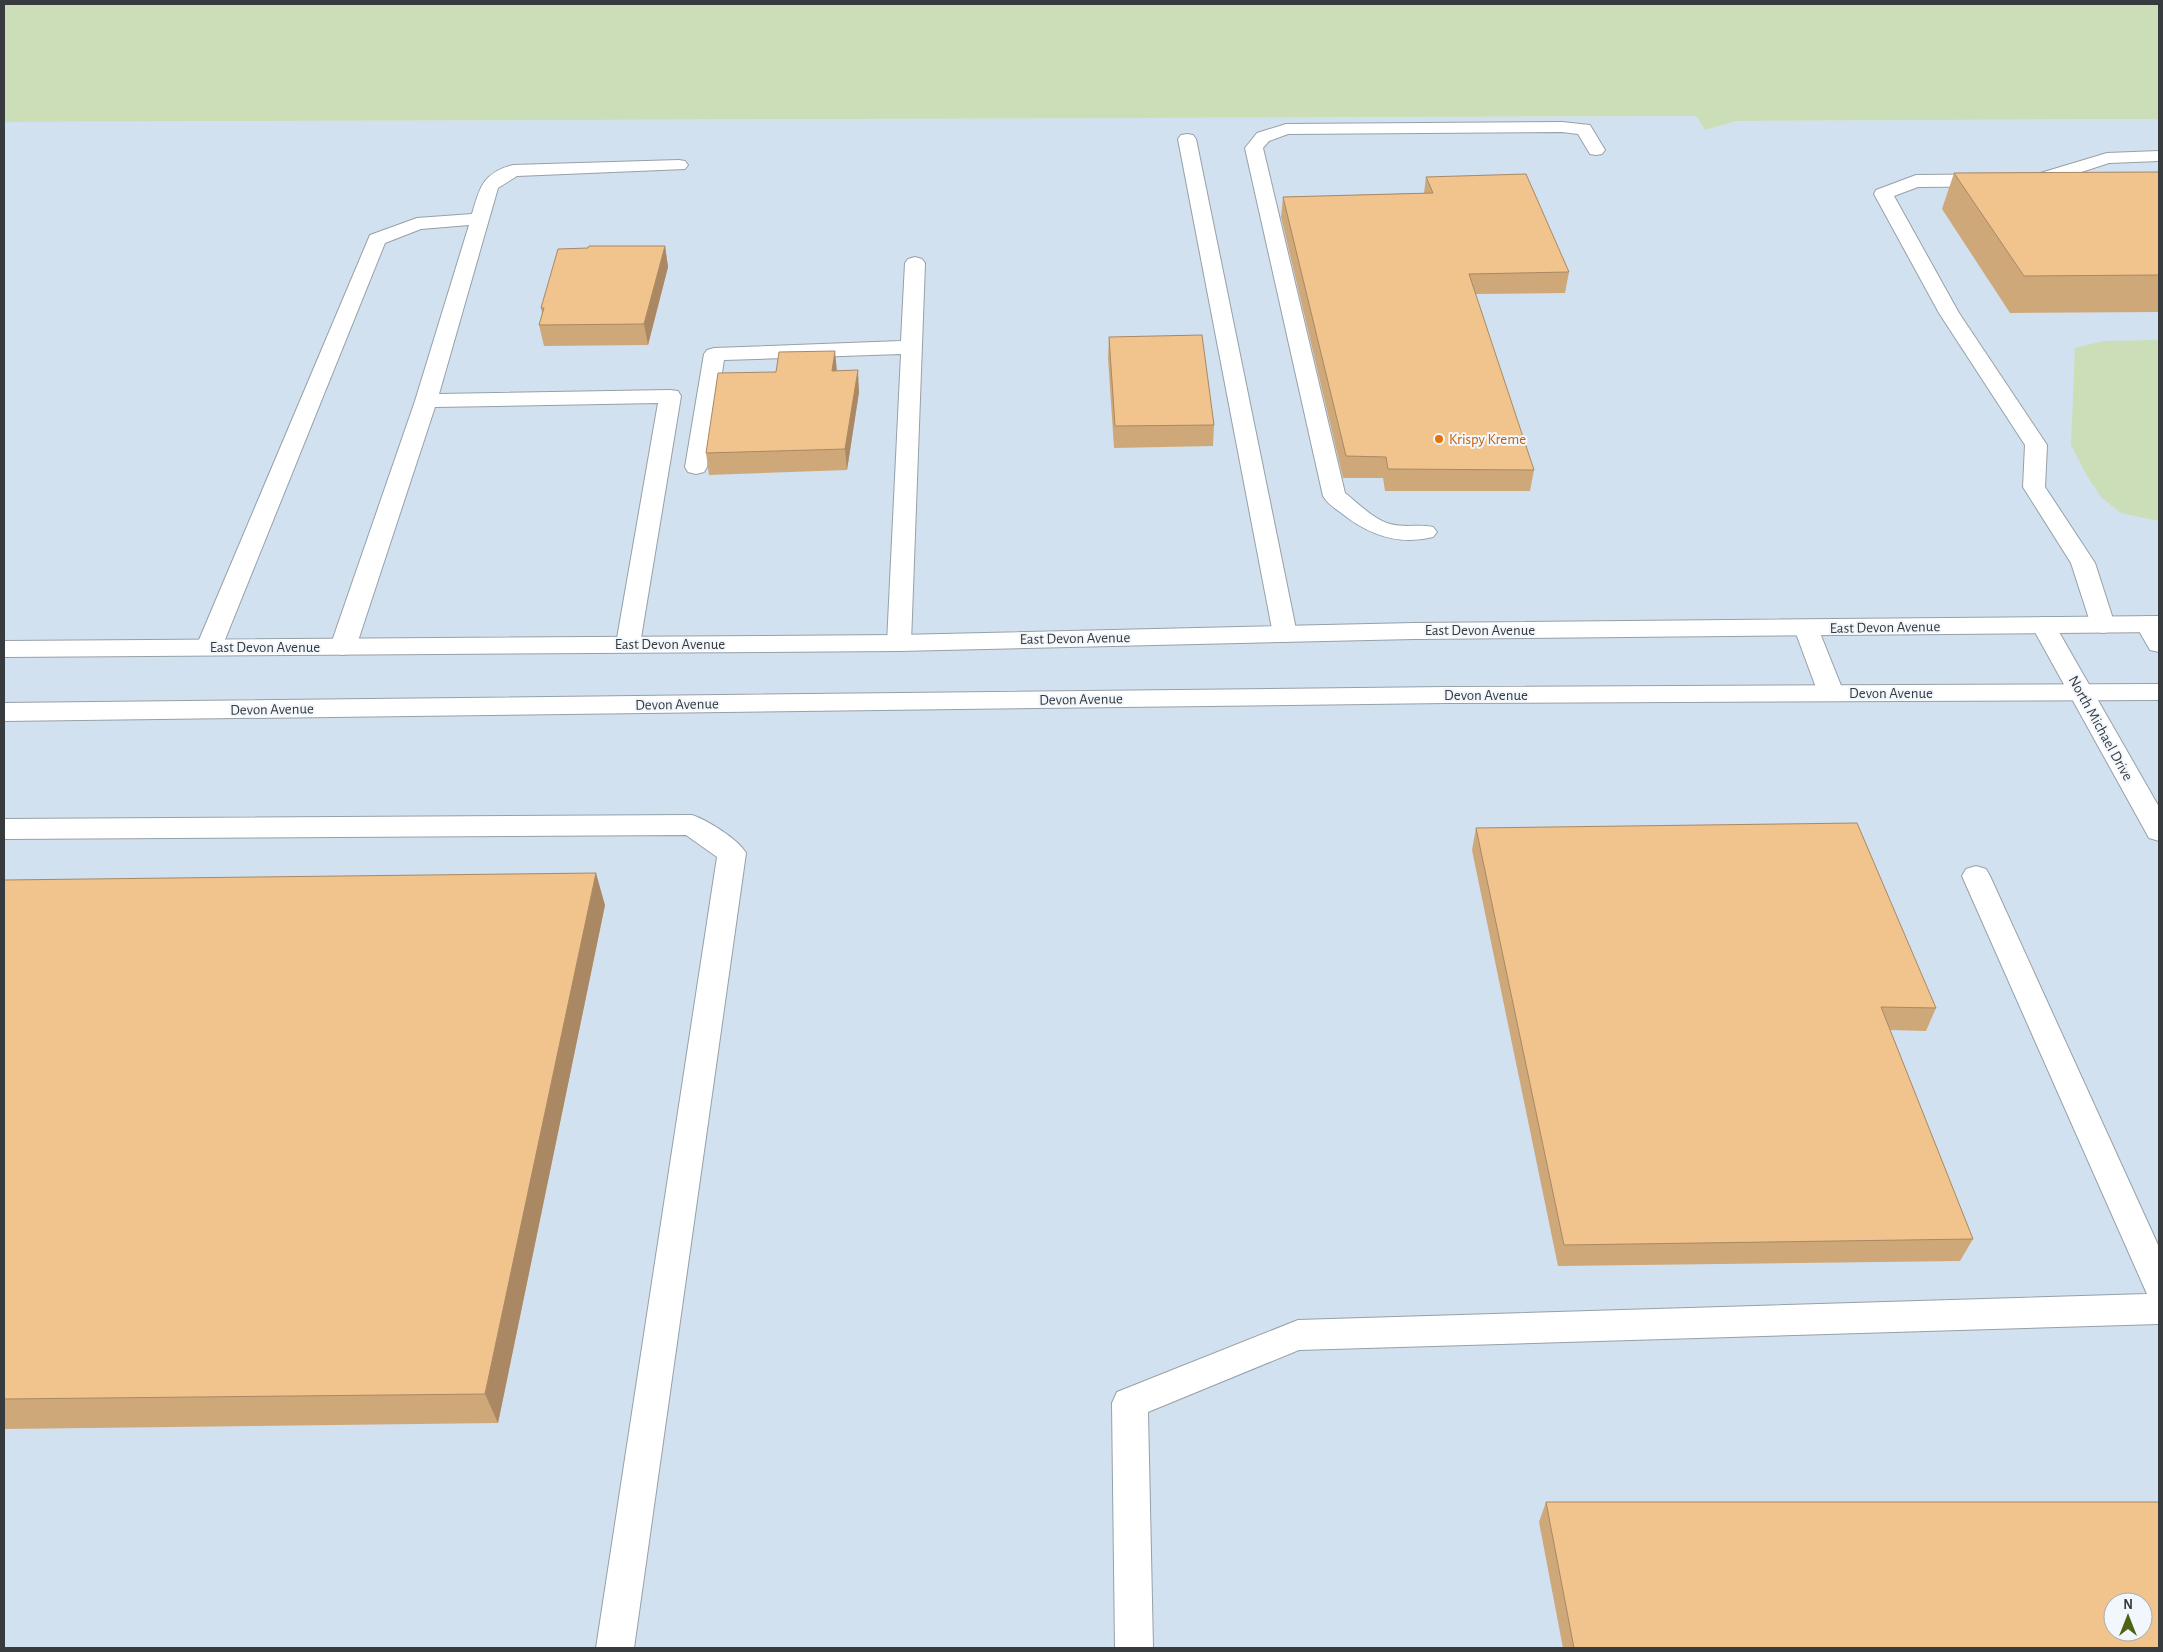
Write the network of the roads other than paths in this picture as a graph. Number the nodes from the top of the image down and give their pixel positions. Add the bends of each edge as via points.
1 (1187, 139) dead end
2 (1596, 150) dead end
3 (2159, 156) edge
4 (679, 165) dead end
5 (480, 219) junction
6 (915, 263) dead end
7 (911, 348) junction
8 (426, 401) junction
9 (696, 467) dead end
10 (1425, 532) dead end
11 (2103, 624) junction
12 (2044, 625) junction
13 (1806, 628) junction
14 (2155, 631) edge
15 (1285, 634) junction
16 (899, 643) junction
17 (628, 644) junction
18 (209, 647) junction
19 (343, 647) junction
20 (4, 649) edge
21 (2081, 692) junction
22 (2159, 692) edge
23 (1832, 693) junction
24 (4, 712) edge
25 (4, 829) edge
26 (2159, 831) edge
27 (1976, 876) dead end
28 (2159, 1284) edge
29 (2159, 1309) edge
30 (615, 1648) edge
31 (1134, 1648) edge

1 - 15 main road
2 - 10 main road via 1584,129 1562,127 1286,129 1264,136 1254,148 1334,496 1364,520 1387,531
3 - 11 main road via 2108,158 2039,180 1916,181 1883,194 1948,313 2036,445 2034,487 2083,563
4 - 5 main road via 513,171 490,185
5 - 8 main road
5 - 18 main road via 417,224 377,238
6 - 7 main road
7 - 9 main road via 714,354
7 - 16 main road
8 - 17 main road via 670,396
8 - 19 main road
11 - 12 main road, East Devon Avenue
11 - 14 main road, East Devon Avenue
12 - 13 main road, East Devon Avenue
12 - 21 main road, North Michael Drive
13 - 15 main road, East Devon Avenue via 1414,630
13 - 23 main road
15 - 16 main road, East Devon Avenue
16 - 17 main road, East Devon Avenue
17 - 19 main road, East Devon Avenue
18 - 19 main road, East Devon Avenue
18 - 20 main road, East Devon Avenue
21 - 22 main road, Devon Avenue
21 - 23 main road, Devon Avenue
21 - 26 main road, North Michael Drive
23 - 24 main road, Devon Avenue
25 - 30 main road via 692,825 732,853
27 - 28 main road
29 - 31 main road via 1298,1335 1130,1403

